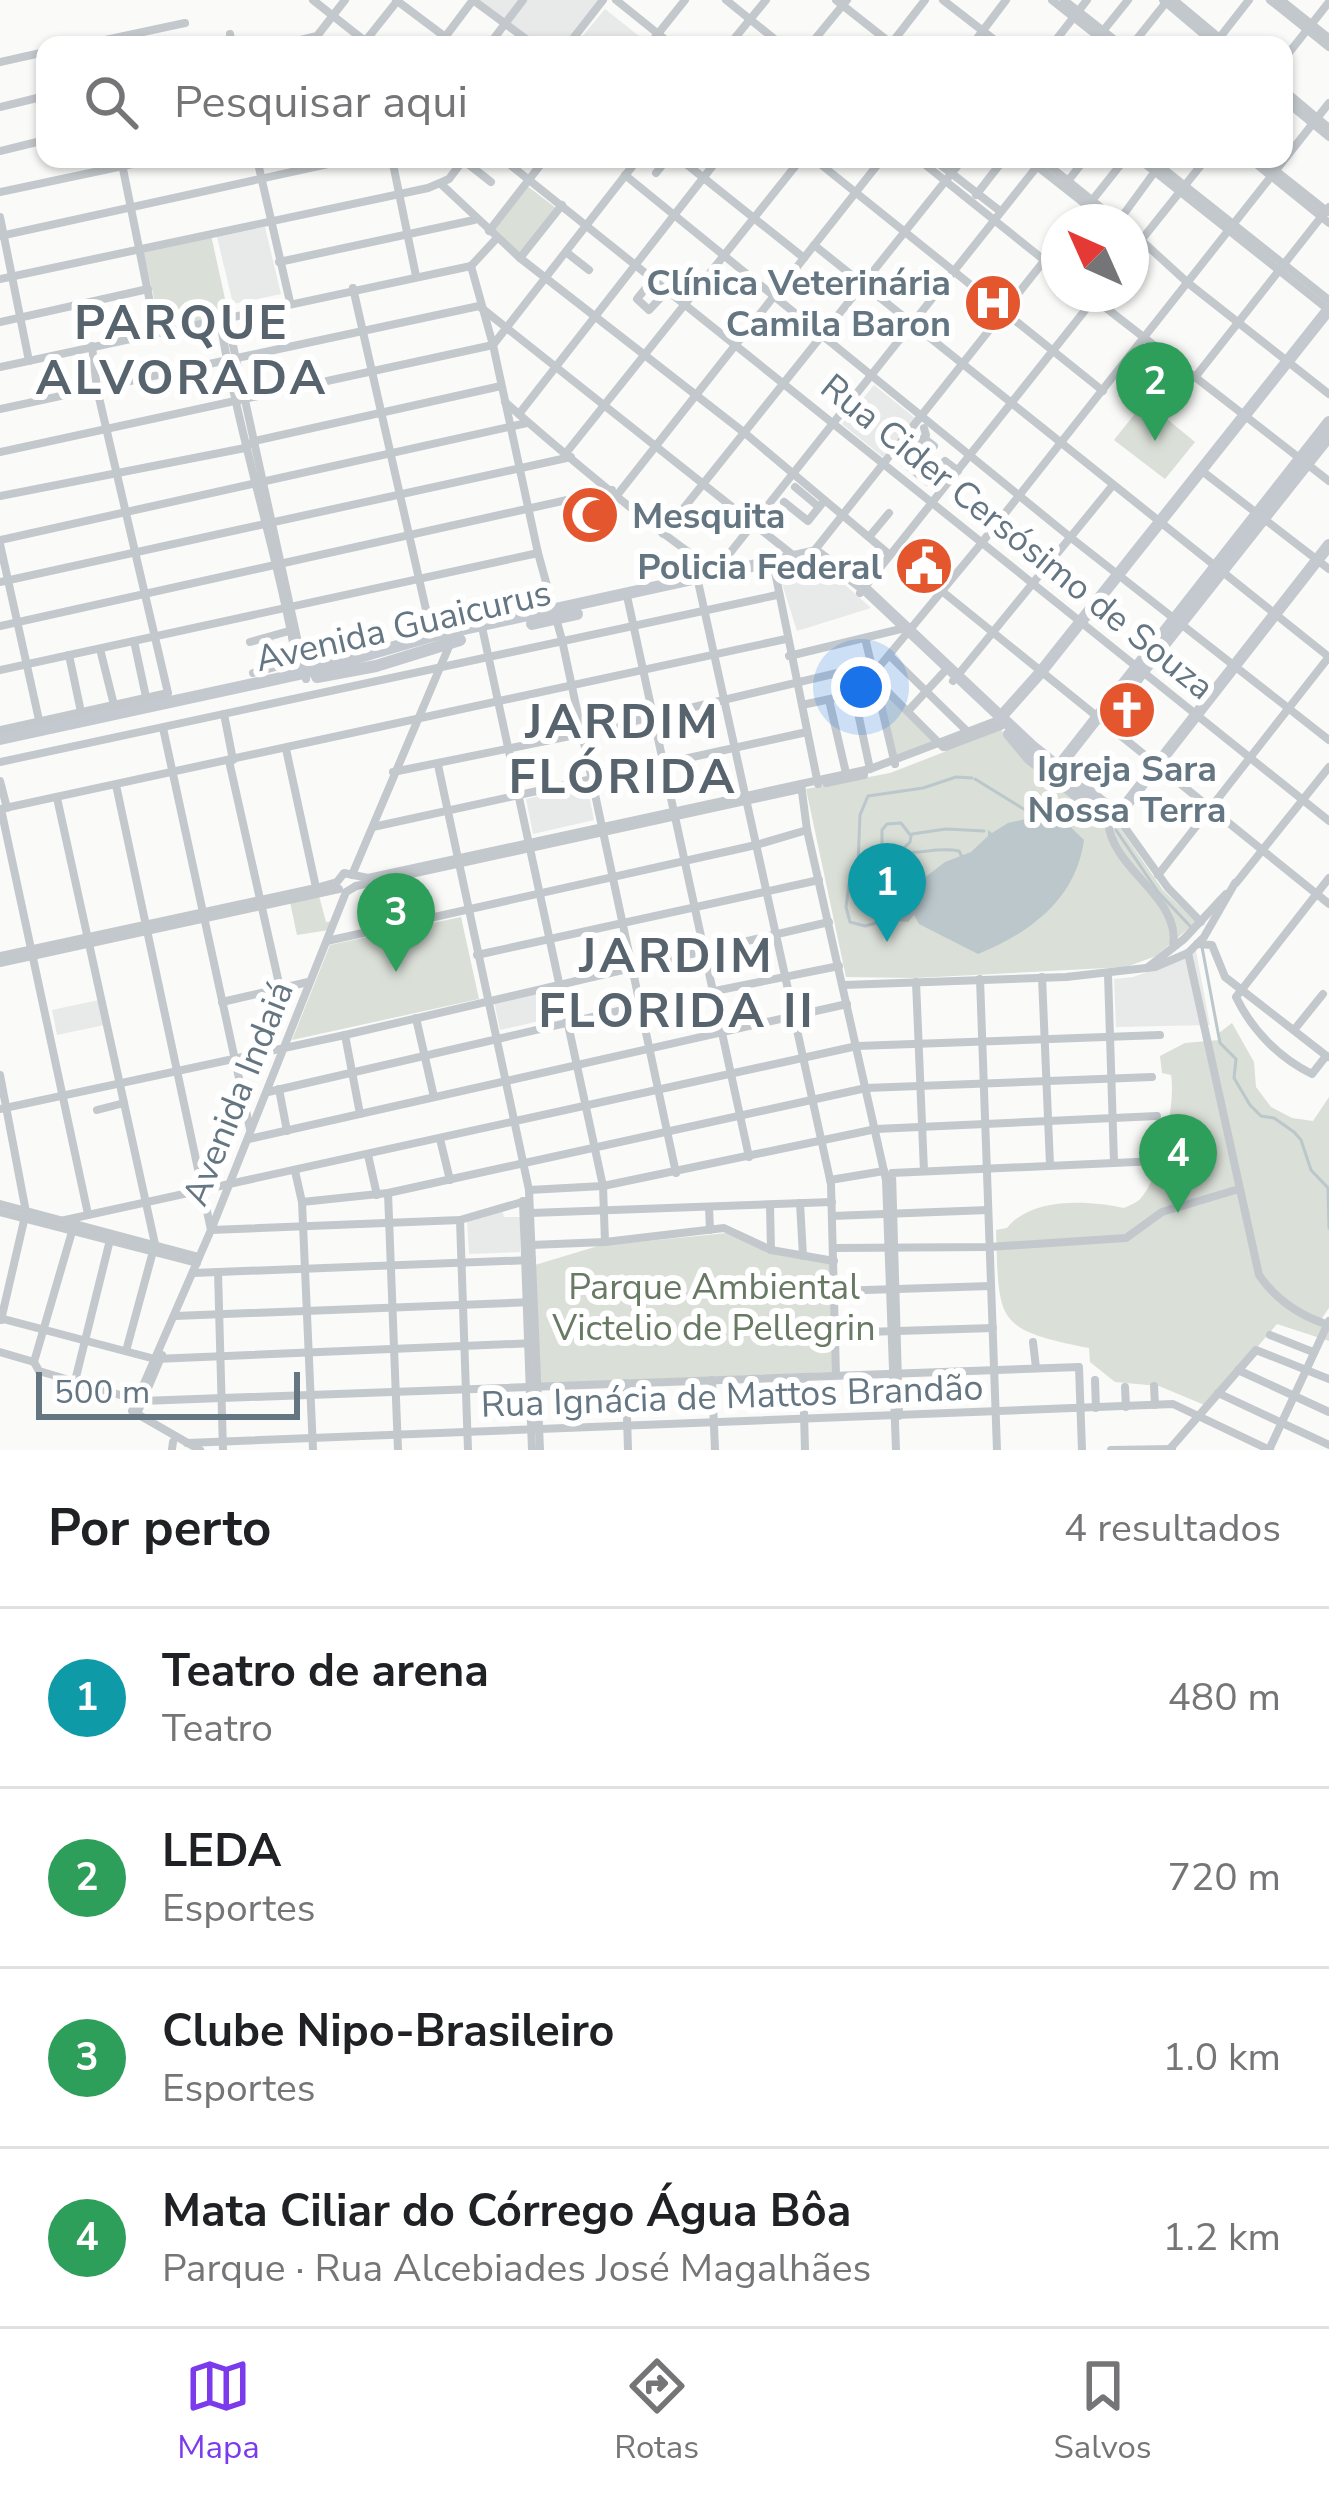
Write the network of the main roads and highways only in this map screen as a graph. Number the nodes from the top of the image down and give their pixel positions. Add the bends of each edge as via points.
1 (1329, 310) edge
2 (1329, 320) edge
3 (1290, 363) junction
4 (1329, 422) edge
5 (1329, 436) edge
6 (1303, 461) junction
7 (1329, 545) edge
8 (816, 555) junction
9 (781, 559) junction
10 (1323, 564) edge
11 (483, 631) junction
12 (432, 639) junction
13 (371, 651) junction
14 (376, 667) junction
15 (301, 671) junction
16 (1001, 722) junction
17 (0, 739) edge
18 (1058, 774) junction

1 - 3 main road
2 - 3 main road
3 - 16 main road
4 - 6 main road
5 - 6 main road
6 - 18 main road
7 - 10 main road
8 - 9 main road, Avenida Guaicurus
8 - 9 main road, Avenida Guaicurus
8 - 16 main road
9 - 11 main road, Avenida Guaicurus
10 - 18 main road via 1113,816
11 - 12 main road, Avenida Guaicurus
11 - 12 main road, Avenida Guaicurus
12 - 13 main road, Avenida Guaicurus
12 - 14 main road, Avenida Guaicurus via 399,667
13 - 14 main road via 363,662
13 - 15 main road, Avenida Guaicurus
14 - 15 main road, Avenida Guaicurus
15 - 17 main road, Avenida Guaicurus
16 - 18 main road via 1029,758

